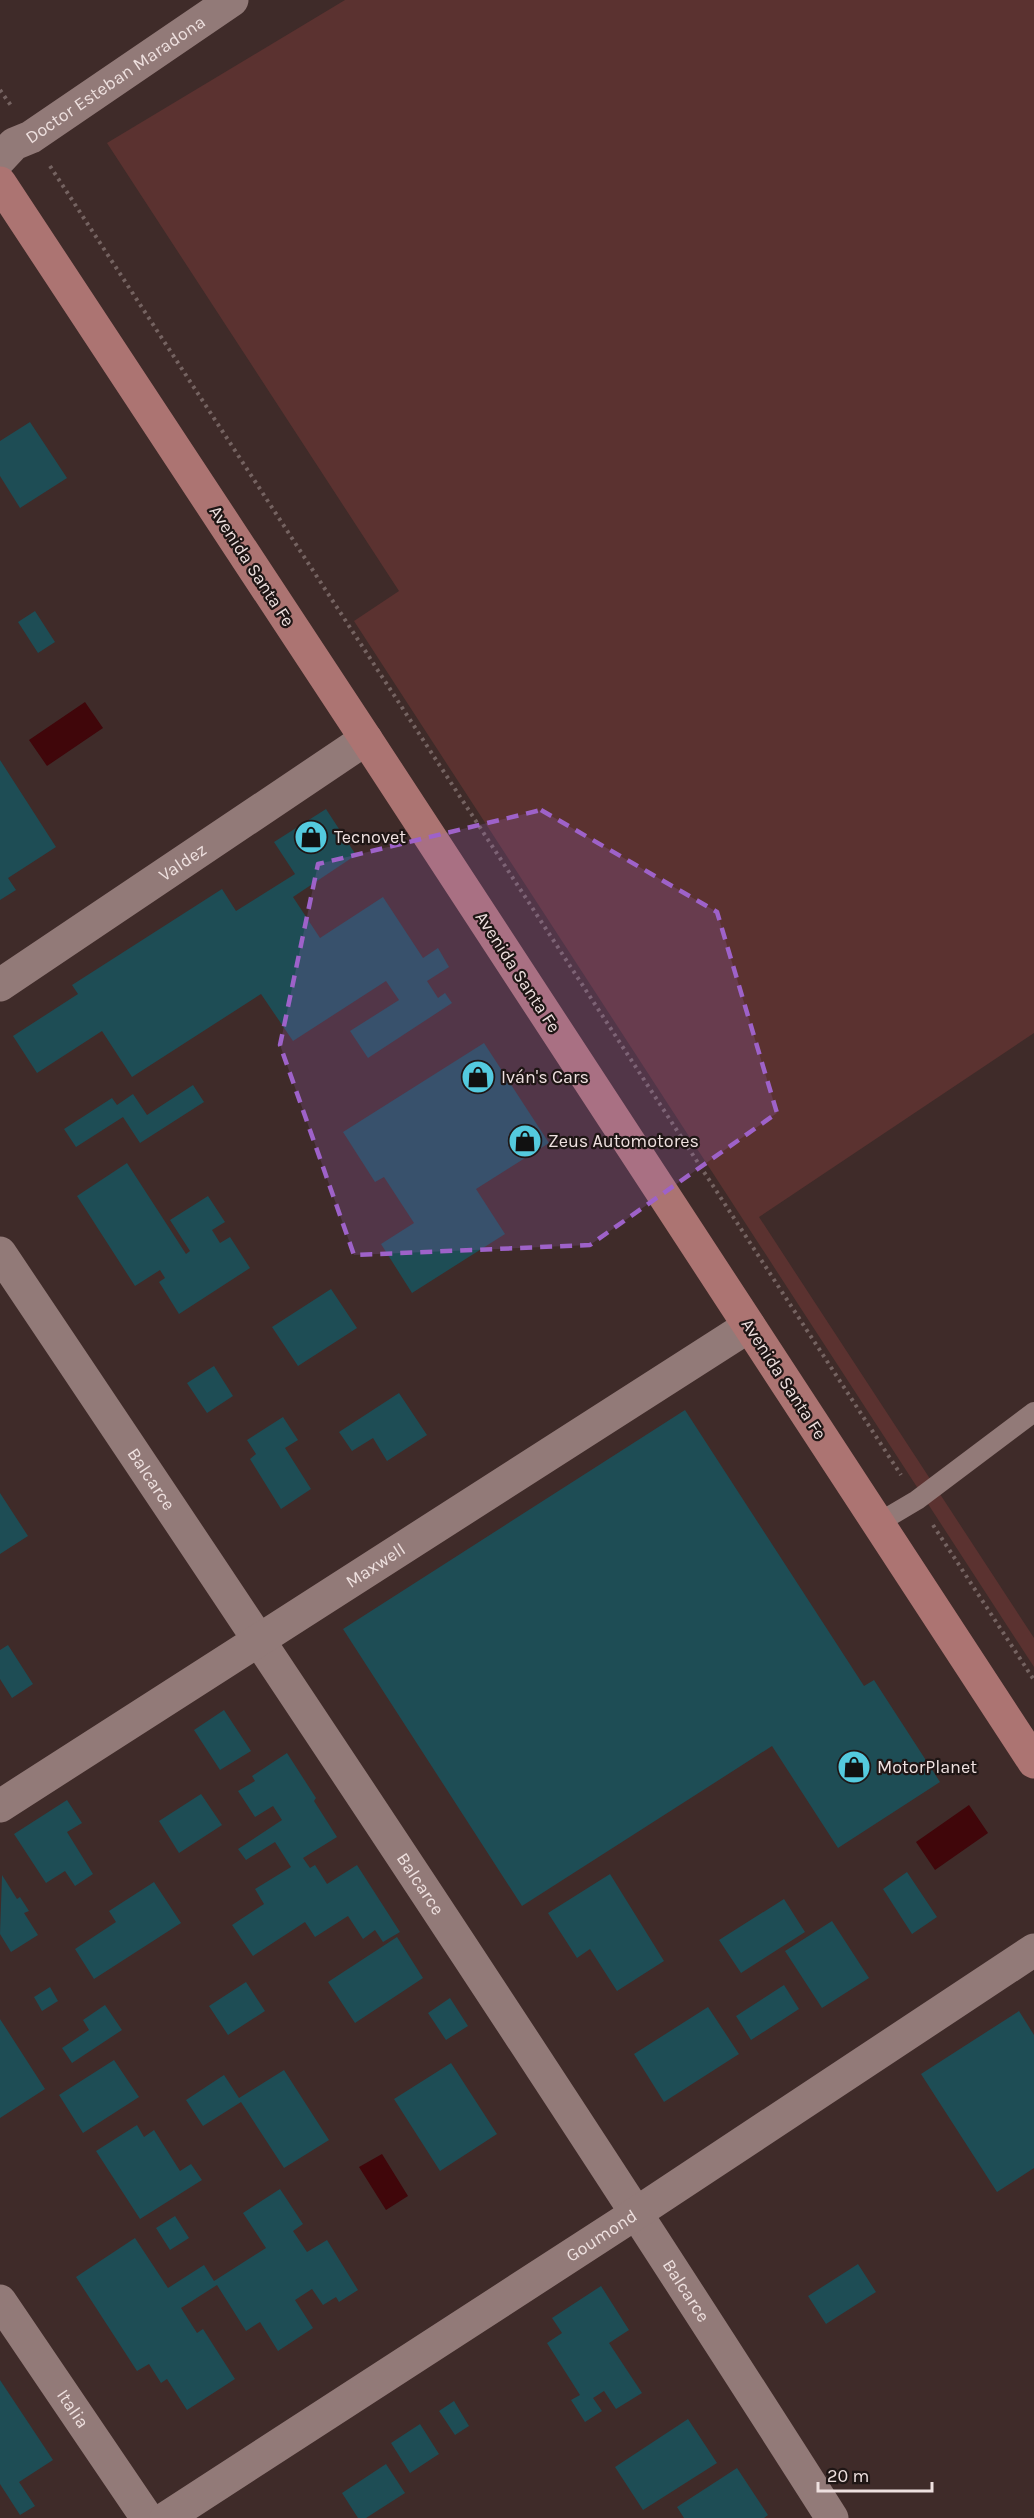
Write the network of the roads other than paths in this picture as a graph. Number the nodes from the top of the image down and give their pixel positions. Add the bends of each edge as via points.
1 (232, 0) edge
2 (0, 159) edge
3 (0, 183) edge
4 (366, 739) junction
5 (0, 985) edge
6 (0, 1253) edge
7 (749, 1326) junction
8 (1034, 1412) edge
9 (878, 1523) junction
10 (259, 1640) junction
11 (1034, 1762) edge
12 (0, 1806) edge
13 (1034, 1950) edge
14 (638, 2212) junction
15 (0, 2301) edge
16 (147, 2518) edge
17 (166, 2518) edge
18 (832, 2518) edge

1 - 2 street, Doctor Esteban Maradona via 31,137 14,144
3 - 4 main road, Avenida Santa Fe
4 - 5 street, Valdez
4 - 7 main road, Avenida Santa Fe
6 - 10 street, Balcarce
7 - 9 main road, Avenida Santa Fe
7 - 10 street, Maxwell
8 - 9 lane via 917,1500
9 - 11 main road, Avenida Santa Fe
10 - 12 street, Maxwell
10 - 14 street, Balcarce
13 - 14 street, Goumond
14 - 17 street, Goumond
14 - 18 street, Balcarce
15 - 16 street, Italia

